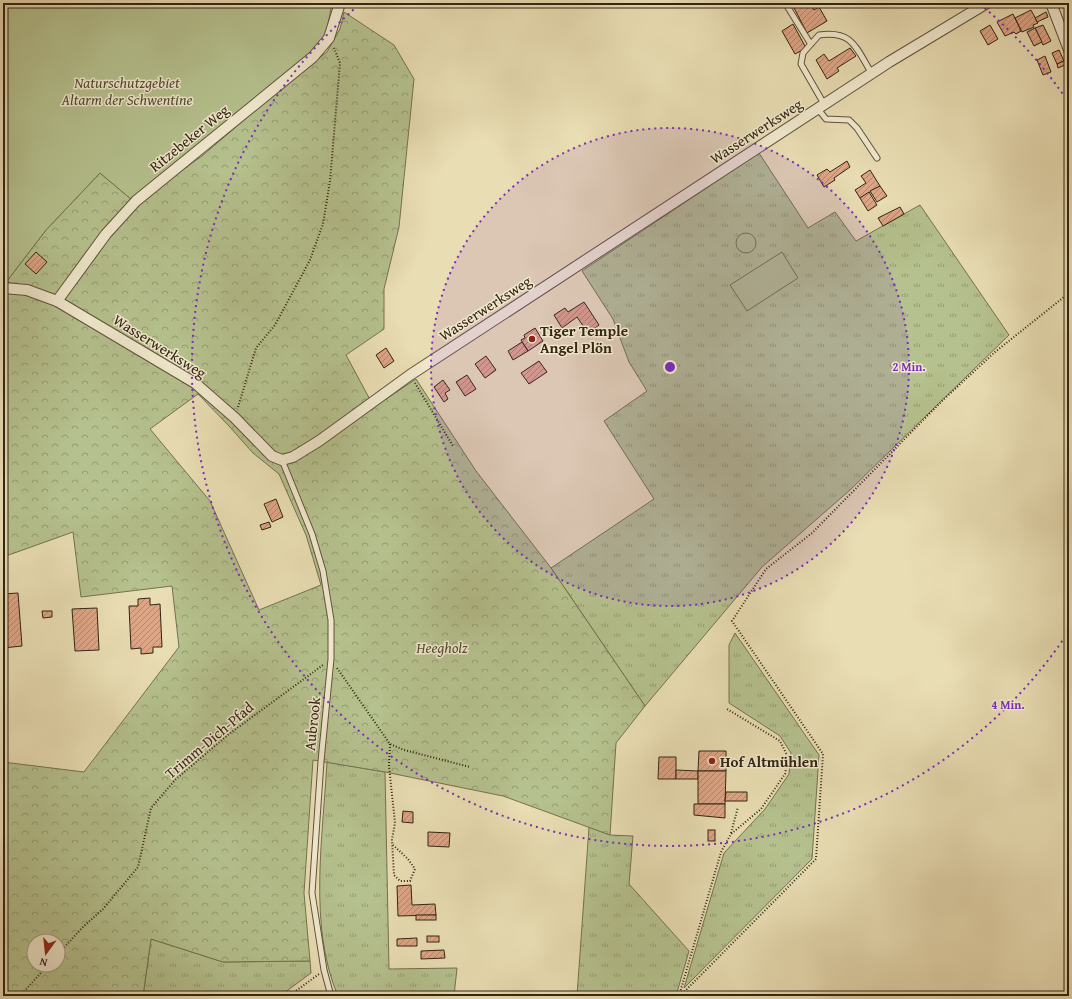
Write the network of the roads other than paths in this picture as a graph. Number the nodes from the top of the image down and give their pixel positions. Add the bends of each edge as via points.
1 (340, 3) edge
2 (987, 3) edge
3 (1050, 3) edge
4 (787, 6) dead end
5 (810, 43) junction
6 (1069, 50) edge
7 (872, 74) junction
8 (821, 106) junction
9 (877, 158) dead end
10 (3, 288) edge
11 (57, 301) junction
12 (282, 460) junction
13 (331, 996) edge

1 - 11 street, Ritzebeker Weg via 329,38 313,57 136,201 106,234
2 - 7 street, Wasserwerksweg
3 - 6 street
4 - 5 lane
5 - 7 lane via 819,35 843,35 850,40
5 - 8 lane via 803,53 801,64
7 - 8 street, Wasserwerksweg
8 - 9 lane via 826,119 849,120
8 - 12 street, Wasserwerksweg via 410,375 319,441 293,457
10 - 11 street, Wasserwerksweg via 27,290
11 - 12 street, Wasserwerksweg via 195,382 272,456
12 - 13 lane, Aubrook via 312,534 323,571 331,620 331,659 312,893 324,970

